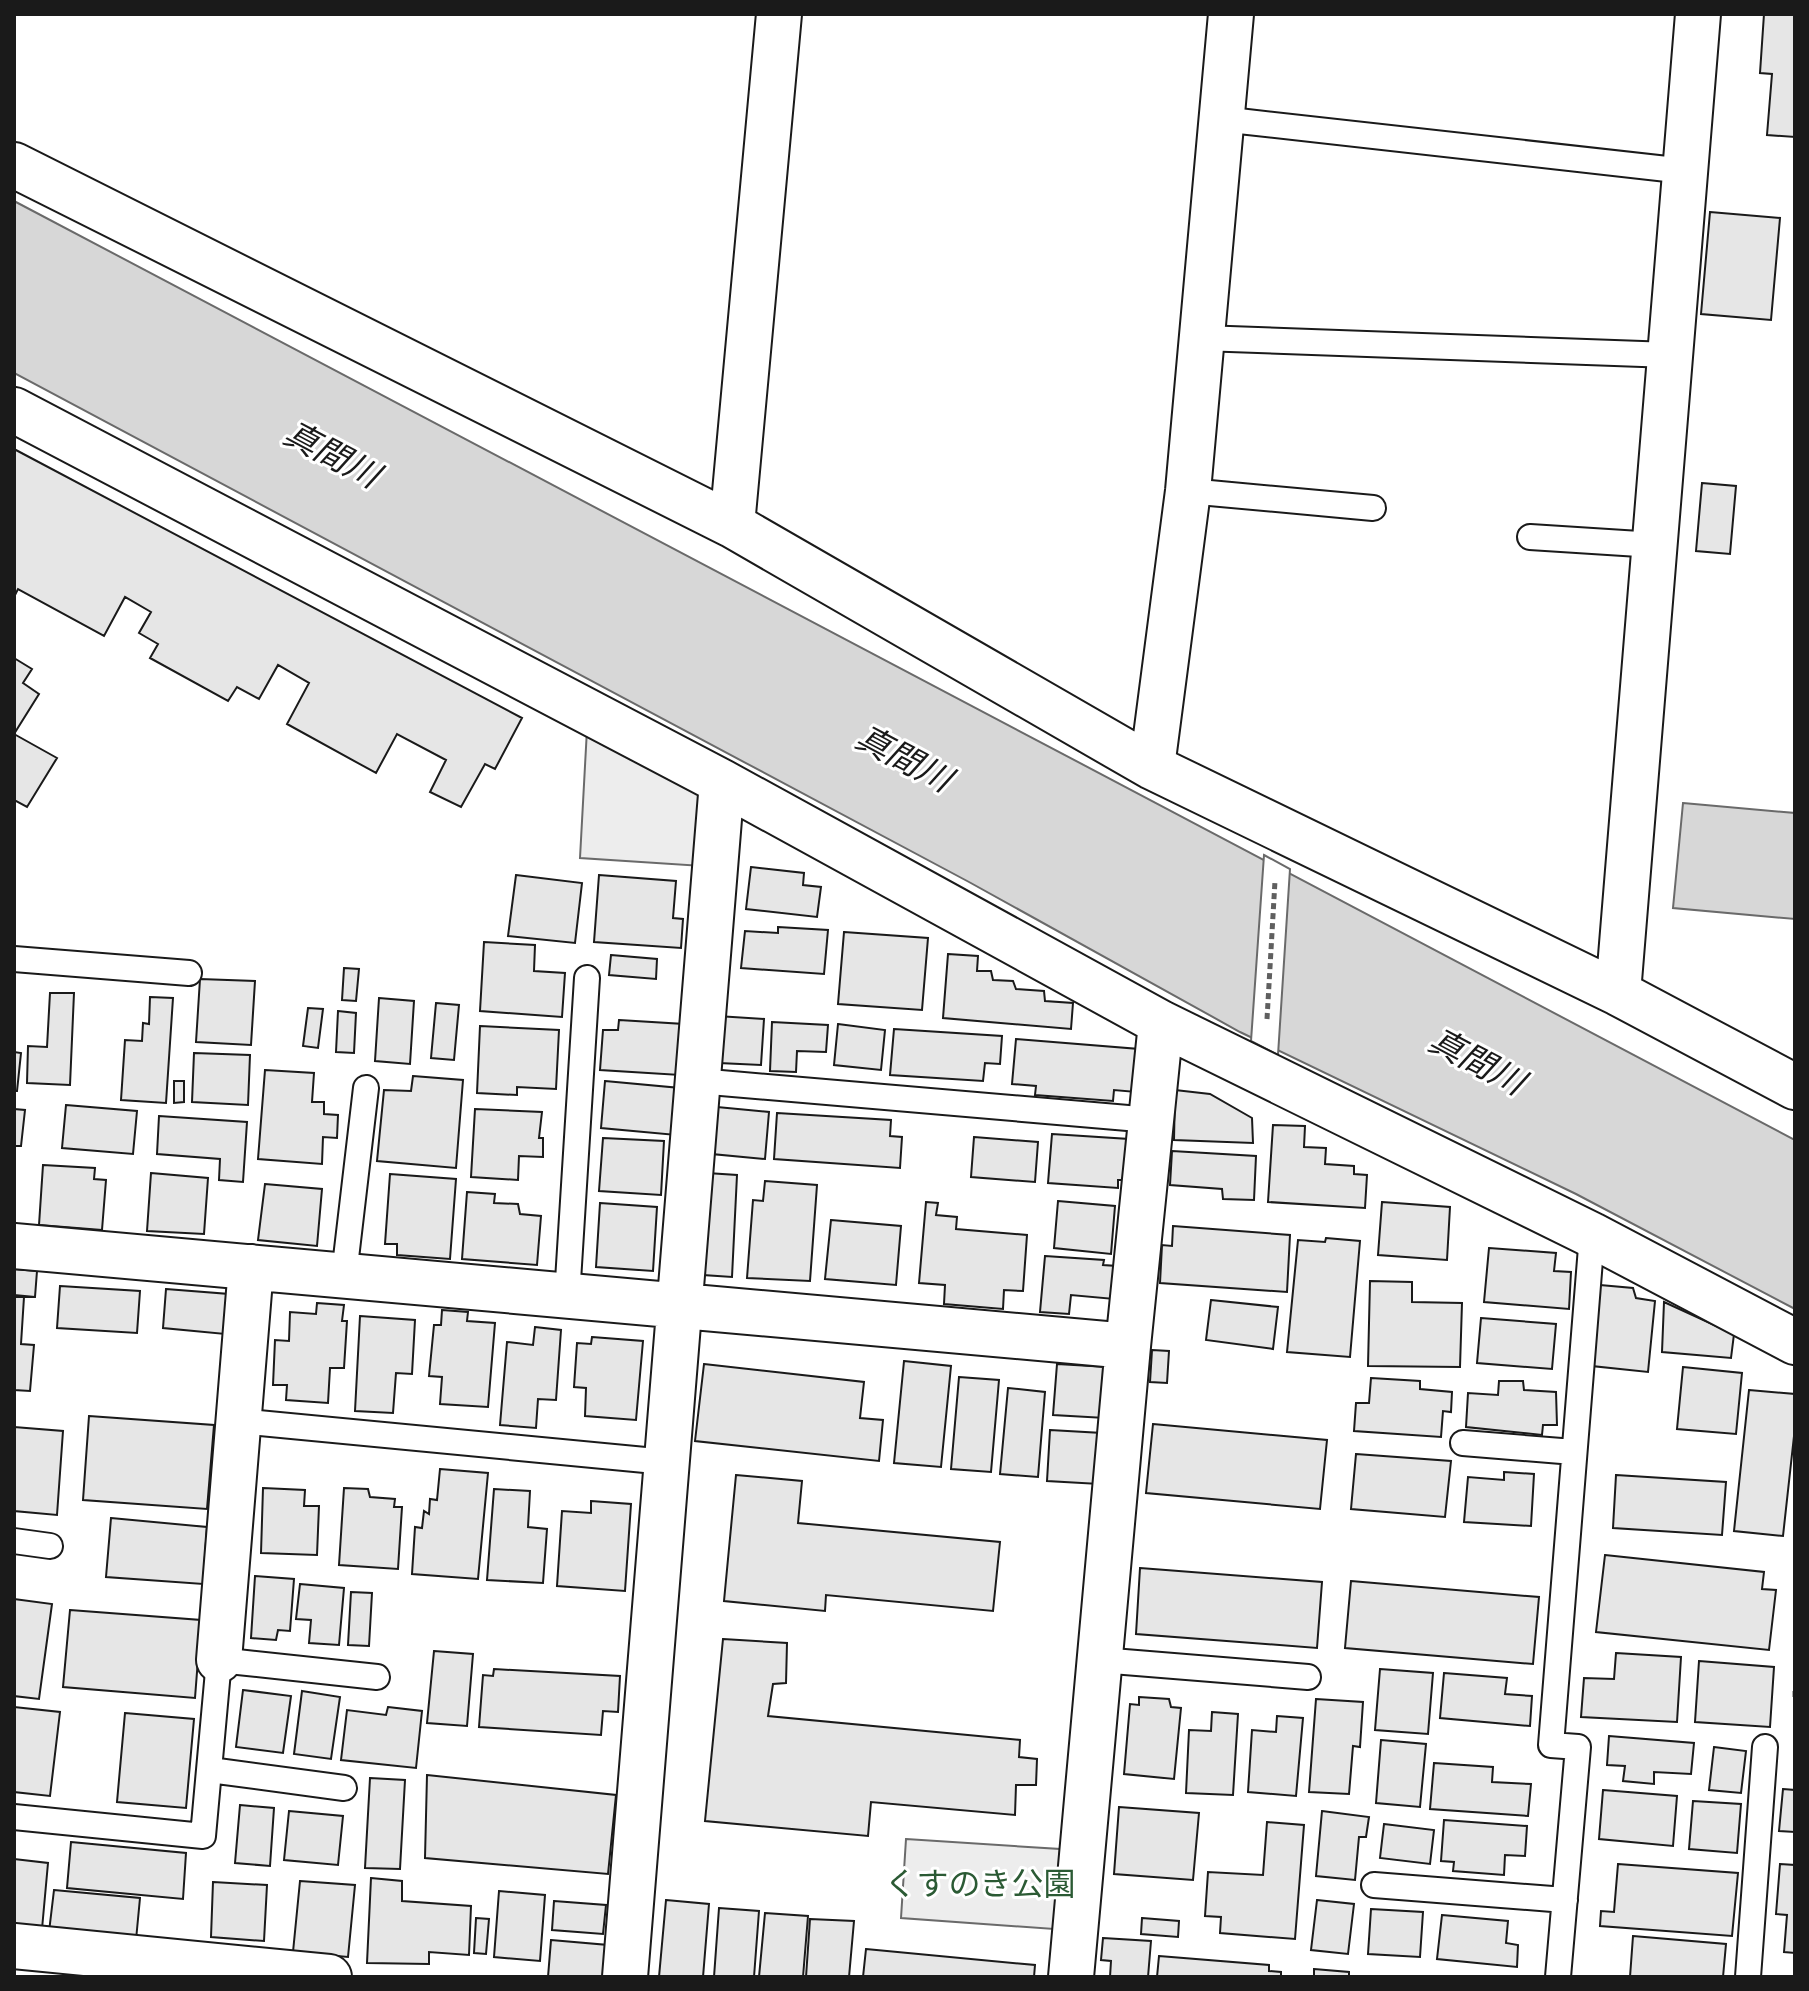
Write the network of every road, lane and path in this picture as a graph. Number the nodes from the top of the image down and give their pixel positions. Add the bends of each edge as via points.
1 (779, 14) edge
2 (1231, 14) edge
3 (1698, 14) edge
4 (1221, 119) junction
5 (14, 165) edge
6 (1685, 171) junction
7 (1201, 338) junction
8 (1670, 355) junction
9 (14, 410) edge
10 (1188, 491) junction
11 (1373, 508) dead end
12 (732, 525) junction
13 (1530, 537) dead end
14 (1655, 545) junction
15 (1152, 767) junction
16 (722, 782) junction
17 (1276, 875) dead end
18 (14, 959) edge
19 (189, 973) dead end
20 (587, 978) dead end
21 (1618, 993) junction
22 (1161, 1023) junction
23 (1266, 1034) dead end
24 (698, 1081) junction
25 (1795, 1087) edge
26 (366, 1088) dead end
27 (1151, 1120) junction
28 (1592, 1235) junction
29 (14, 1246) edge
30 (251, 1267) junction
31 (344, 1275) junction
32 (567, 1297) junction
33 (679, 1306) junction
34 (1795, 1342) edge
35 (1128, 1346) junction
36 (238, 1421) junction
37 (1463, 1443) dead end
38 (1574, 1452) junction
39 (666, 1462) junction
40 (14, 1541) edge
41 (50, 1546) dead end
42 (219, 1660) junction
43 (1100, 1660) junction
44 (377, 1677) dead end
45 (1308, 1677) dead end
46 (1795, 1691) edge
47 (1795, 1700) edge
48 (1765, 1747) dead end
49 (210, 1770) junction
50 (344, 1788) dead end
51 (14, 1817) edge
52 (1374, 1885) dead end
53 (1565, 1900) junction
54 (14, 1946) edge
55 (329, 1977) edge
56 (625, 1977) edge
57 (1071, 1977) edge
58 (1558, 1977) edge
59 (1748, 1977) edge

1 - 12 street
2 - 4 street
3 - 6 street
4 - 6 lane
4 - 7 street
5 - 12 street
6 - 8 street
7 - 8 lane
7 - 10 street
8 - 14 street
9 - 16 street
10 - 11 lane
10 - 15 street
12 - 15 street
13 - 14 lane
14 - 21 street
15 - 21 street
16 - 22 street
16 - 24 street
17 - 23 path
18 - 19 lane
20 - 32 lane
21 - 25 street
22 - 27 street
22 - 28 street
24 - 27 lane
24 - 33 street
26 - 31 lane
27 - 35 street
28 - 34 street
28 - 38 lane
29 - 30 street
30 - 31 street
30 - 36 street
31 - 32 street
32 - 33 street
33 - 35 street
33 - 39 street
35 - 43 street
36 - 39 lane
36 - 42 street
37 - 38 lane
38 - 53 lane via 1551,1745 1578,1747
39 - 56 street
40 - 41 lane
42 - 44 lane
42 - 49 lane
43 - 45 lane
43 - 57 street
46 - 47 path
48 - 59 lane
49 - 50 lane
49 - 51 lane via 203,1836
52 - 53 lane
53 - 58 lane
54 - 55 street

